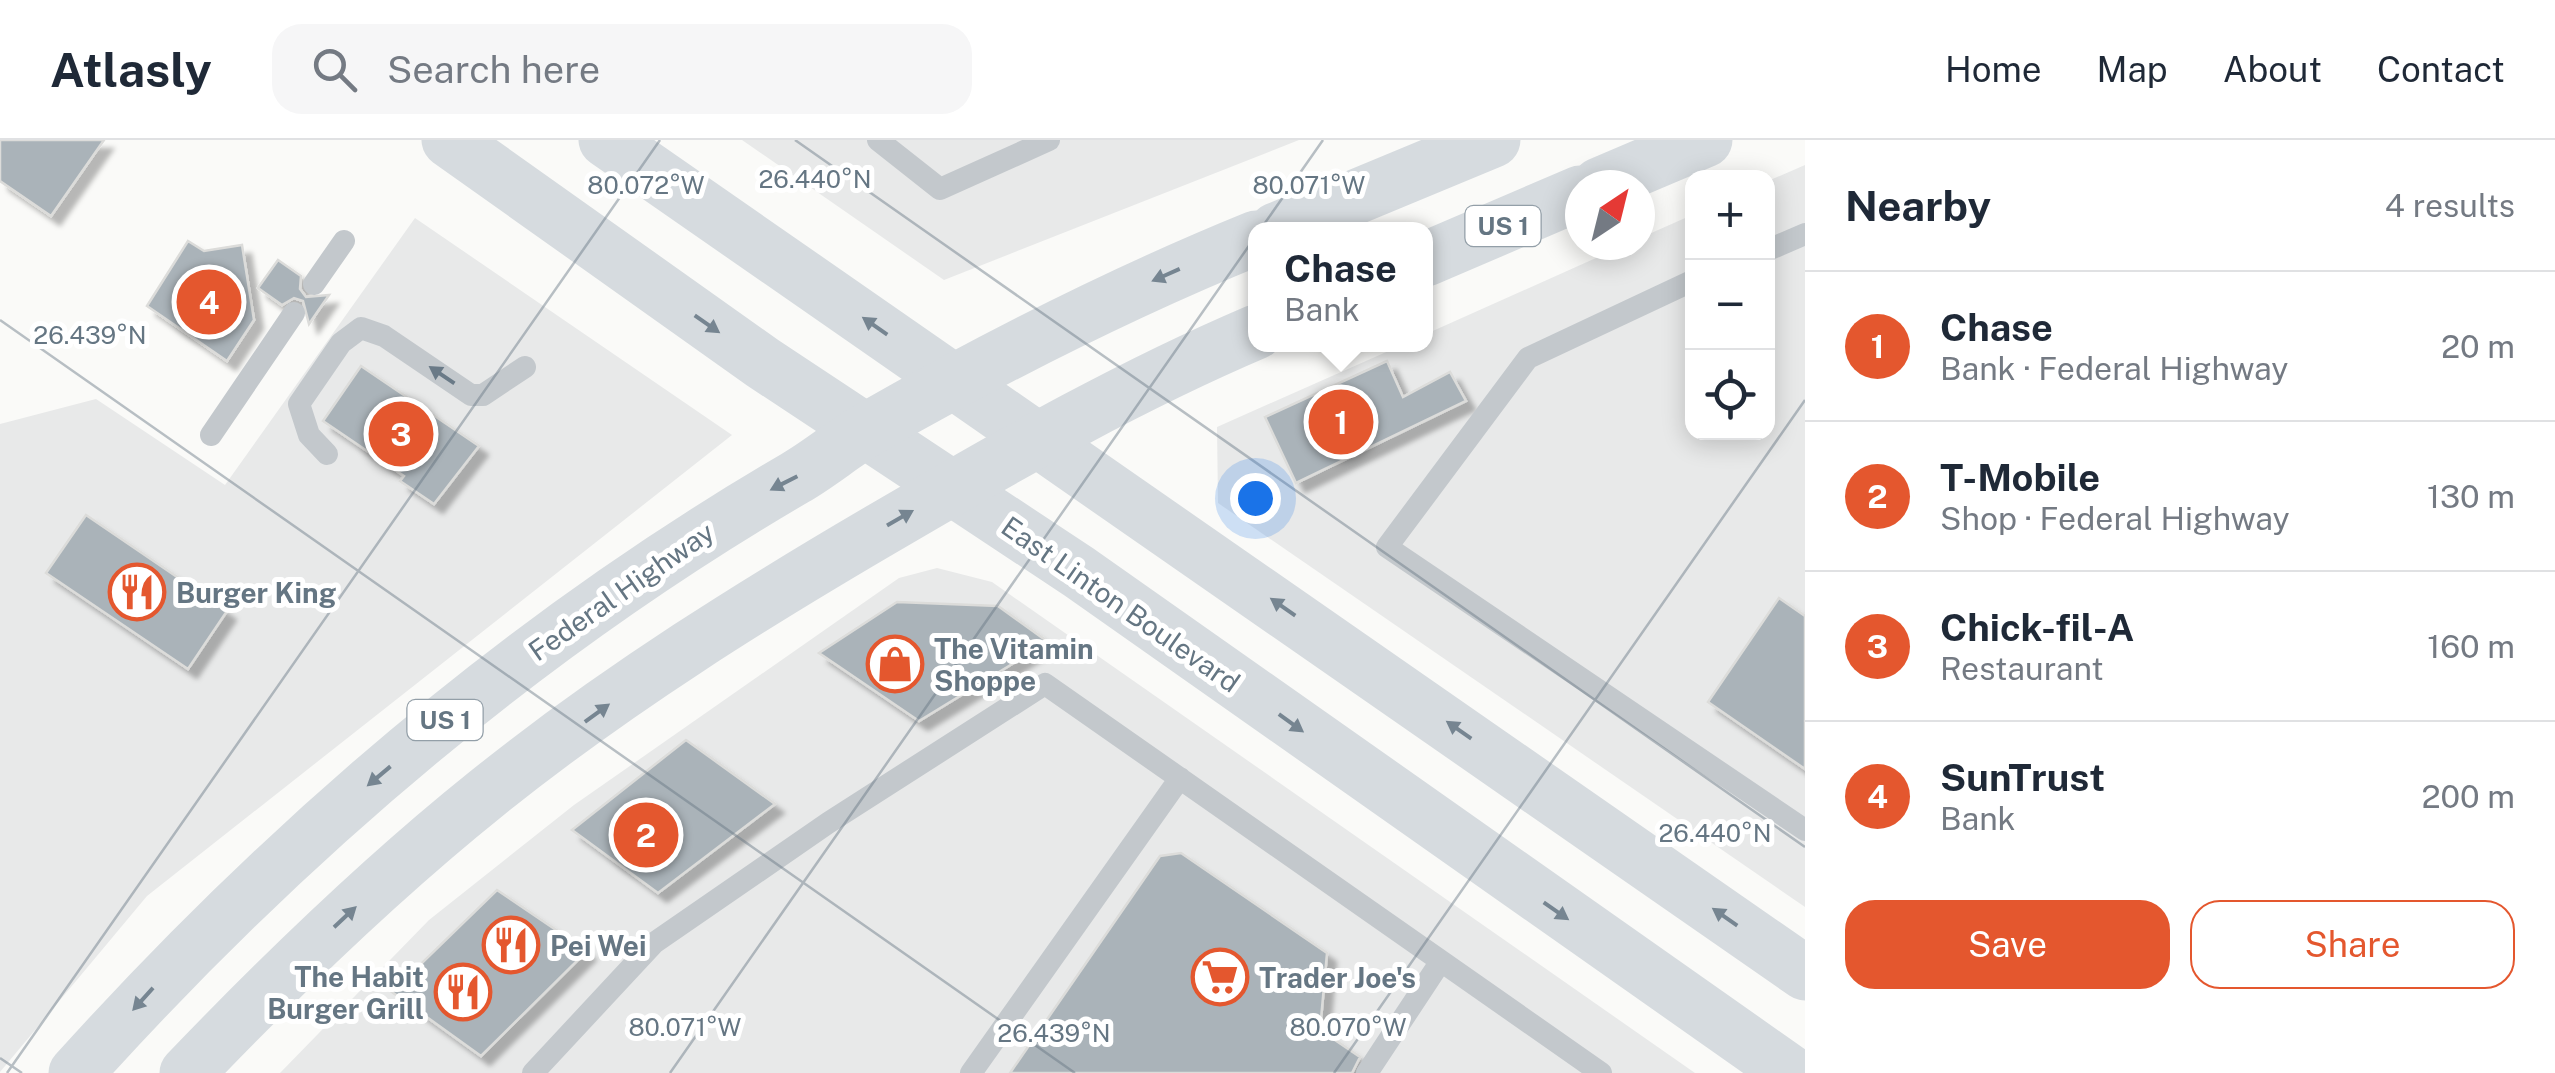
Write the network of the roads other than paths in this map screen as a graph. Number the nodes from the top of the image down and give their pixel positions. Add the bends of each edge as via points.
1 (448, 140) edge
2 (606, 140) edge
3 (878, 140) edge
4 (1048, 140) edge
5 (1493, 140) edge
6 (1705, 140) edge
7 (1634, 170) edge
8 (1565, 199) edge
9 (1295, 222) edge
10 (1805, 234) edge
11 (344, 241) dead end
12 (1248, 241) edge
13 (1775, 247) edge
14 (1433, 256) edge
15 (314, 284) dead end
16 (1685, 285) edge
17 (294, 314) dead end
18 (1248, 335) edge
19 (525, 367) dead end
20 (956, 381) junction
21 (866, 431) junction
22 (211, 435) dead end
23 (1039, 438) junction
24 (328, 454) dead end
25 (952, 488) junction
26 (1180, 778) junction
27 (1805, 830) edge
28 (1440, 961) junction
29 (1805, 973) edge
30 (76, 1073) edge
31 (187, 1073) edge
32 (533, 1073) edge
33 (972, 1073) edge
34 (1367, 1073) edge
35 (1601, 1073) edge
36 (1791, 1073) edge

1 -> 21 main road, East Linton Boulevard
20 -> 2 main road
3 - 4 lane via 940,189
5 - 9 main road
6 - 7 main road
8 - 14 main road, US 1
10 - 13 lane
11 - 15 lane
12 -> 20 main road, Federal Highway / US 1
16 - 27 lane via 1528,358 1387,547
17 - 22 lane
18 - 23 main road via 1144,380
19 -> 24 lane via 483,395 471,394 361,328 341,343 299,404 309,435
20 - 21 main road, Federal Highway / US 1
20 - 23 main road
21 - 25 main road, East Linton Boulevard
21 -> 30 main road, Federal Highway / US 1 via 656,564 445,720 268,874
23 - 25 main road
29 -> 23 main road
31 -> 25 main road via 306,954 488,792 713,631
25 -> 36 main road, East Linton Boulevard
26 - 28 lane
26 - 32 lane via 1045,684 654,943
26 - 33 lane
28 - 34 lane
28 - 35 lane

